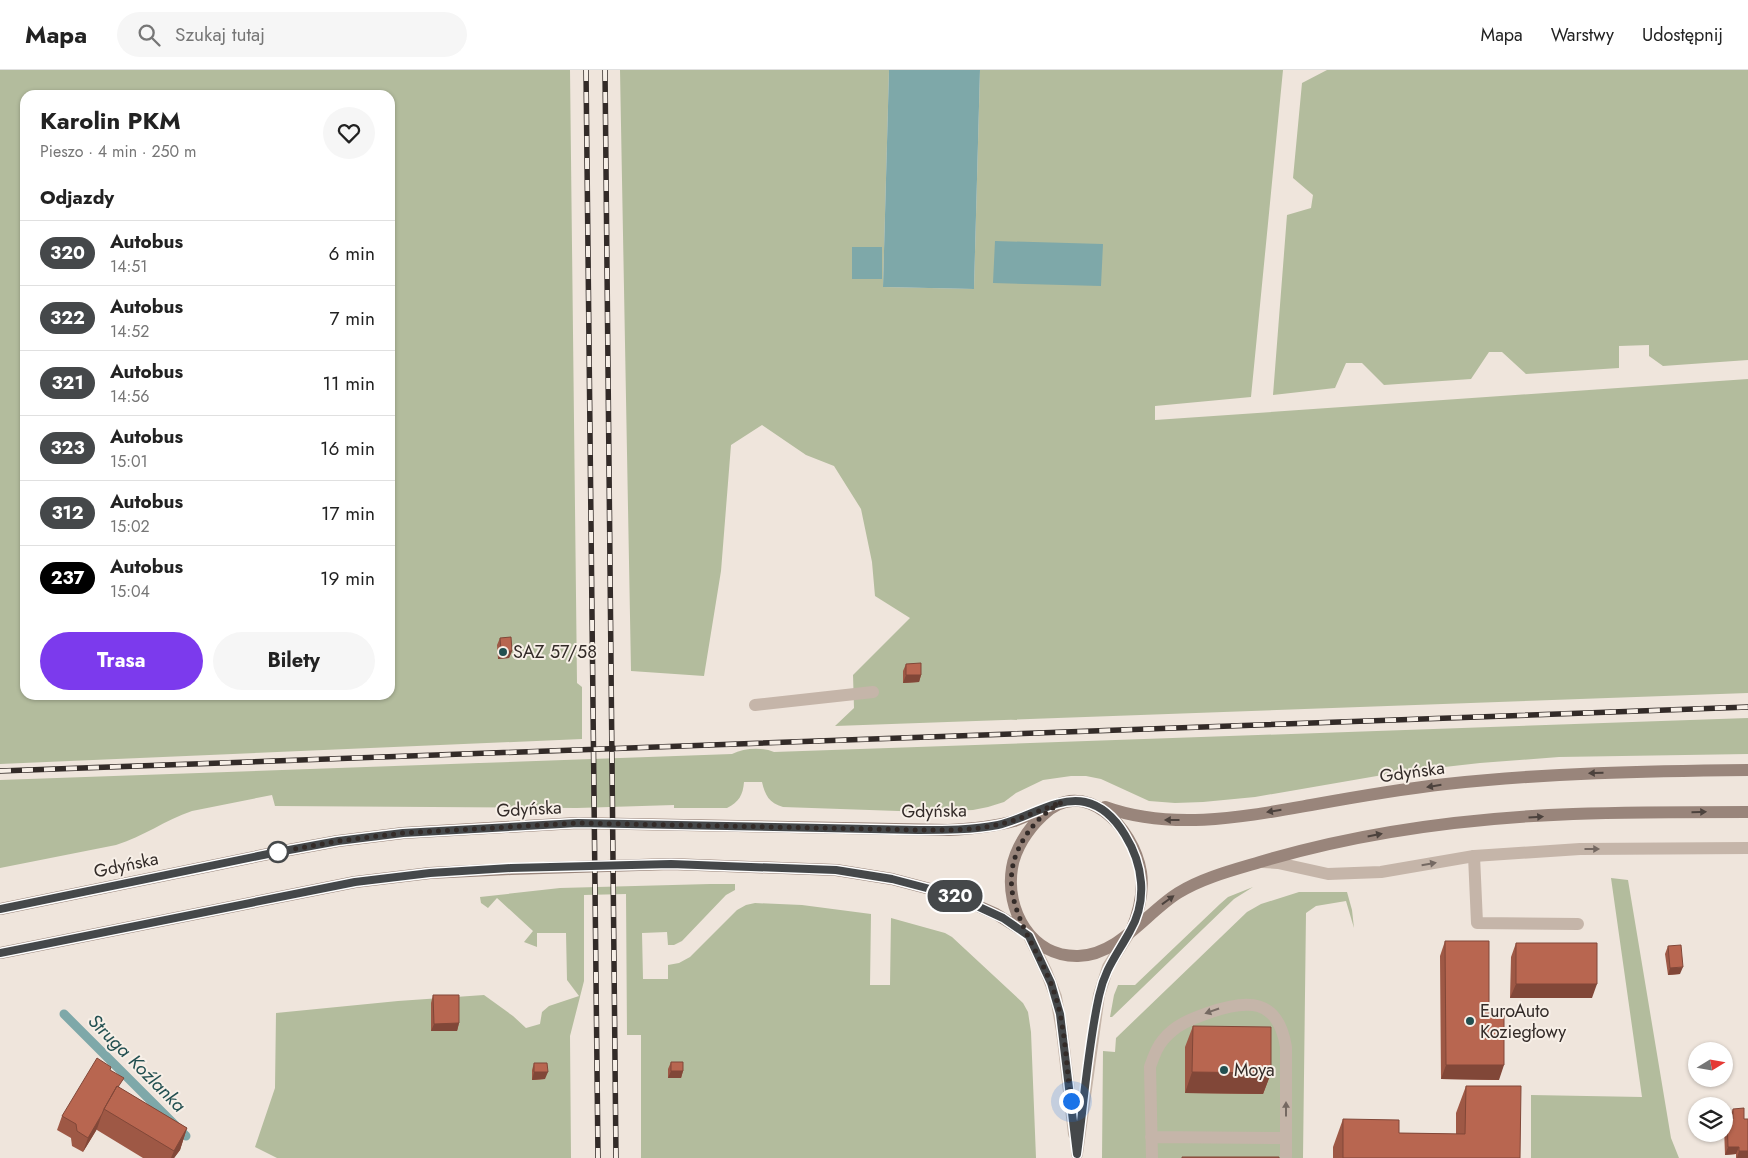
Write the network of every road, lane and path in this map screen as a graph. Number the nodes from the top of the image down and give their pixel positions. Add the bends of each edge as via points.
1 (873, 692) dead end
2 (755, 705) dead end
3 (1748, 770) edge
4 (1062, 802) junction
5 (1086, 802) junction
6 (1748, 812) edge
7 (1748, 848) edge
8 (1474, 856) junction
9 (1258, 862) junction
10 (0, 909) edge
11 (1578, 924) dead end
12 (1131, 931) junction
13 (1029, 936) junction
14 (0, 953) edge
15 (1151, 1138) junction
16 (1286, 1138) junction
17 (1077, 1156) edge
18 (1152, 1158) edge
19 (1286, 1158) edge

1 - 2 street
3 -> 5 main road, Gdyńska via 1511,777 1443,784 1264,813 1190,820 1153,819
4 - 5 main road
4 - 10 main road, Gdyńska via 999,825 966,829 578,823 403,833 286,850
4 - 13 main road via 1036,823 1012,865 1014,904
5 - 12 main road via 1114,819 1137,858 1141,899
9 -> 6 main road via 1327,844 1468,822 1572,814
8 -> 7 street via 1580,849
9 -> 8 street via 1328,874 1381,872
8 - 11 street via 1477,923
12 -> 9 main road via 1183,890
12 - 13 main road via 1104,949 1078,956 1044,948
12 - 17 street via 1108,967 1099,995
13 - 14 main road via 1003,918 953,895 892,879 836,870 671,864 511,868 355,882
13 - 17 street via 1051,983 1060,1014
15 - 16 street
16 -> 15 street via 1286,1047 1283,1032 1266,1009 1242,1004 1189,1020 1162,1040 1150,1067
15 - 18 street
16 - 19 street

